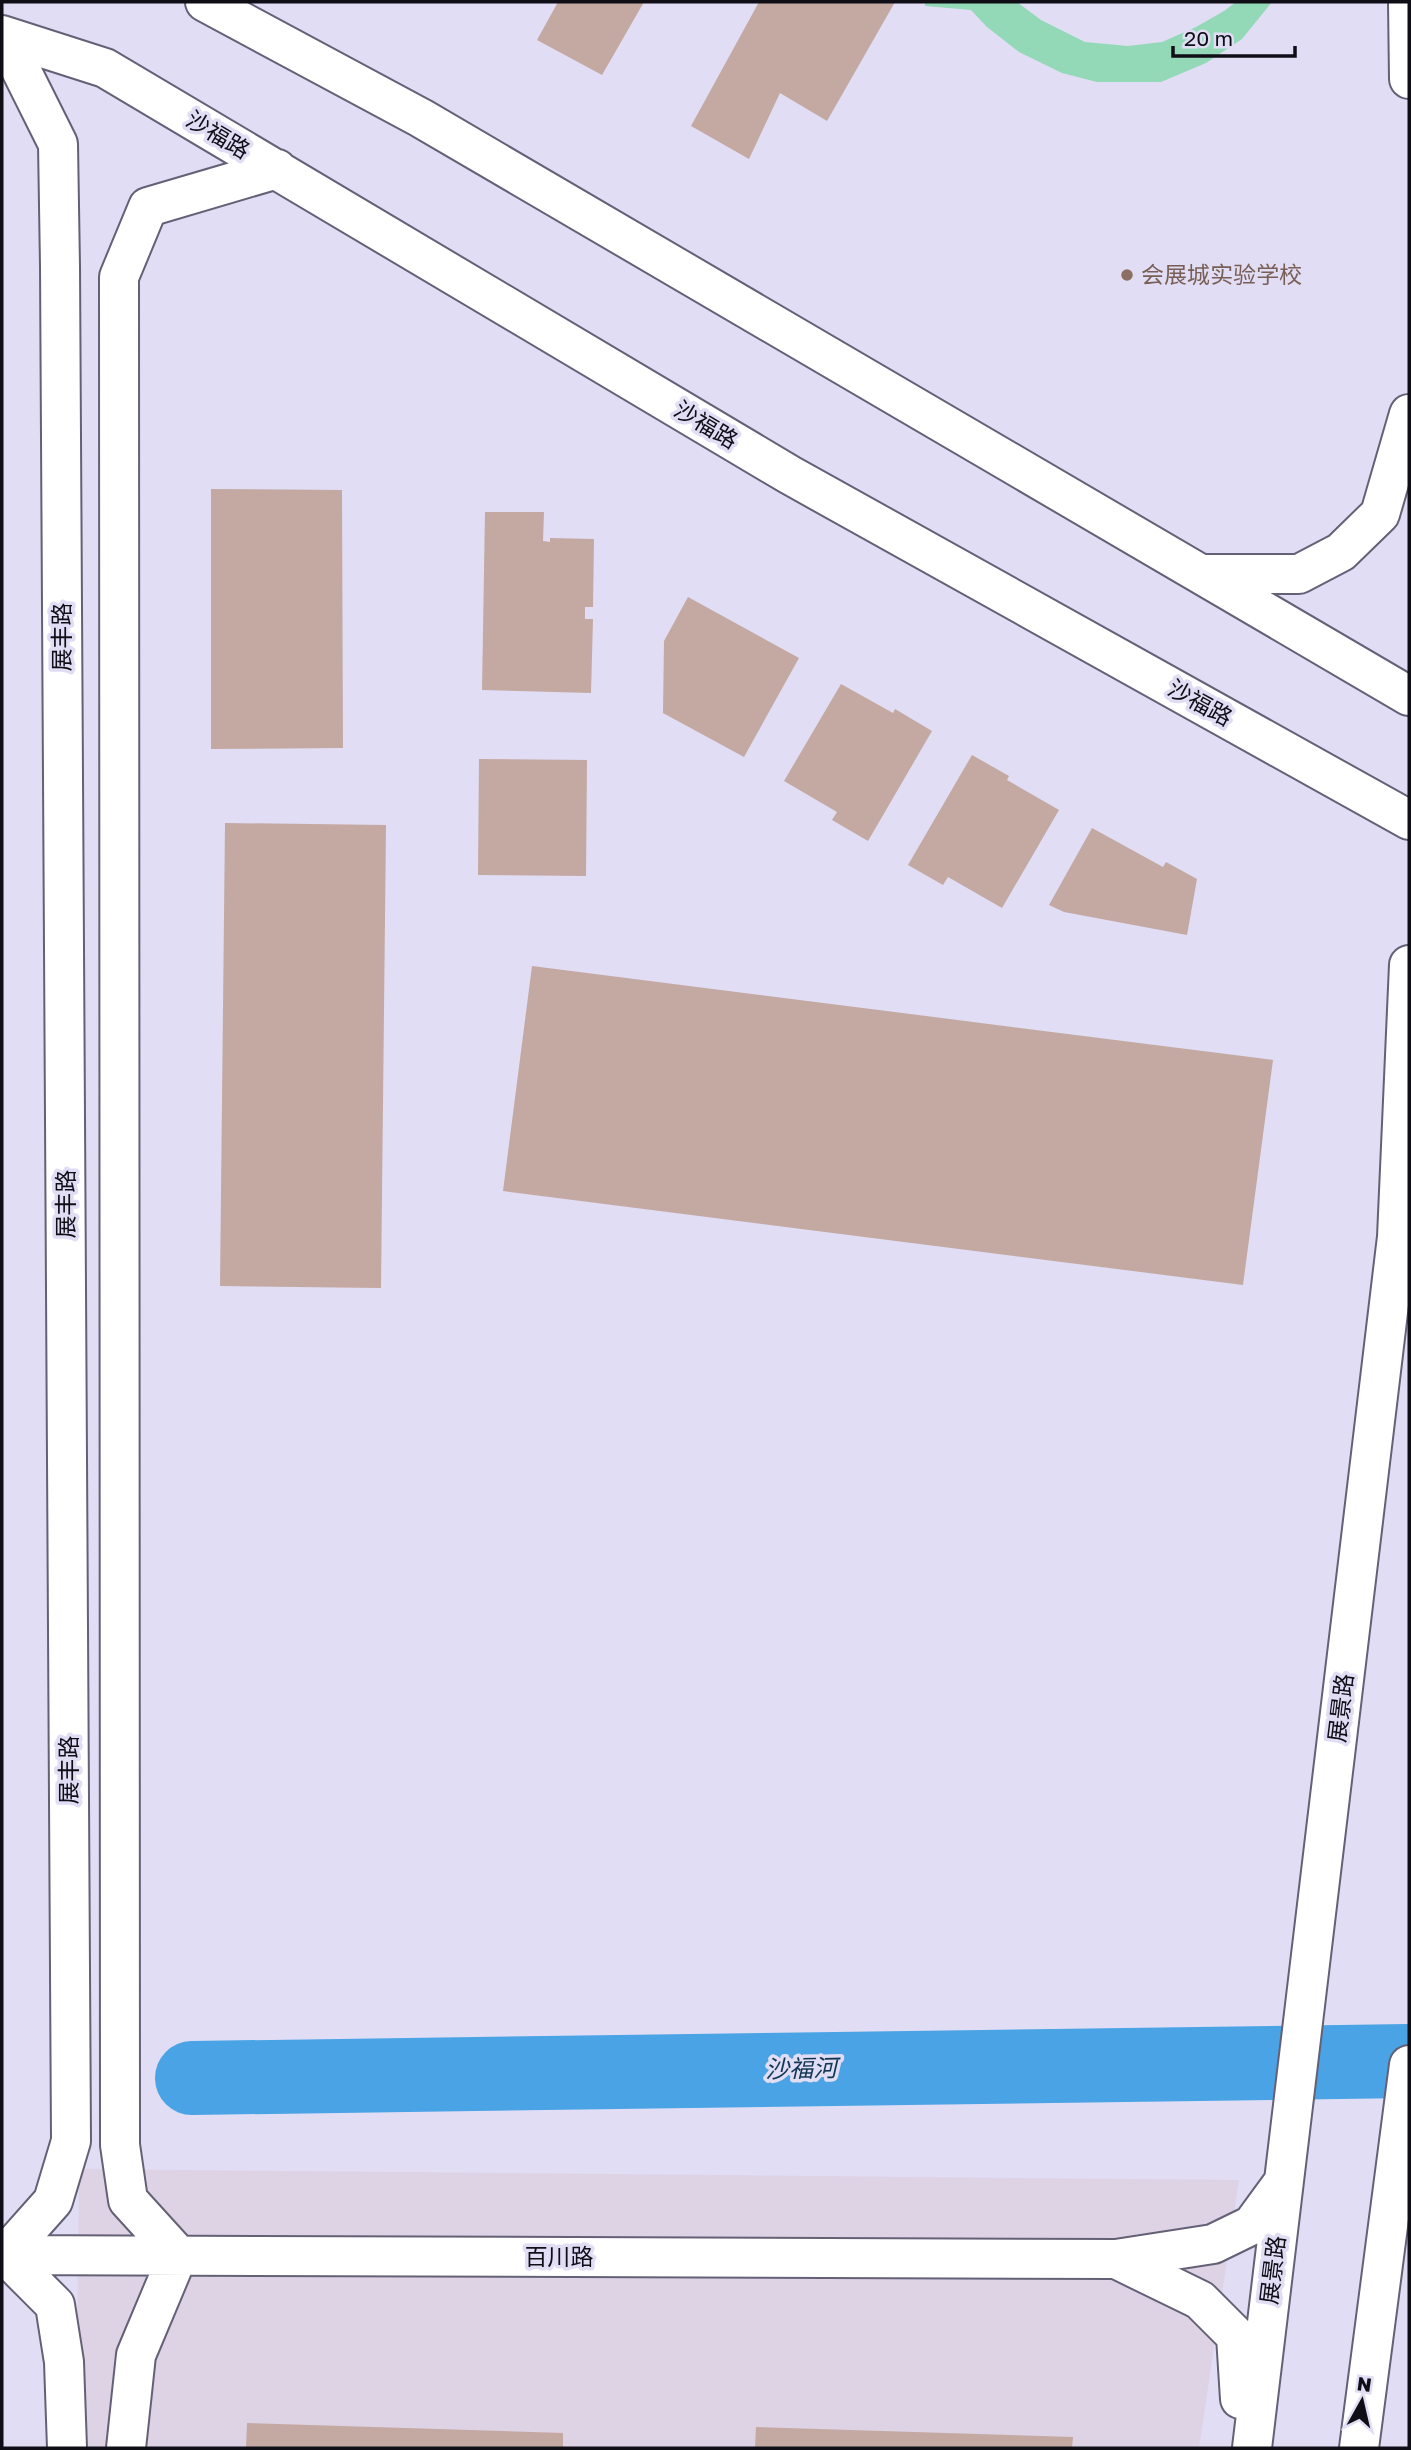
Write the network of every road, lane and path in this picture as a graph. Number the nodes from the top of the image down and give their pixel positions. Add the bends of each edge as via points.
1 (205, 2) edge
2 (1408, 2) edge
3 (3, 36) edge
4 (1409, 79) edge
5 (277, 169) junction
6 (1409, 414) edge
7 (1200, 575) junction
8 (1409, 696) edge
9 (1409, 820) edge
10 (1409, 965) edge
11 (1409, 2065) edge
12 (1284, 2182) junction
13 (3, 2255) edge
14 (178, 2255) junction
15 (1115, 2259) junction
16 (67, 2438) edge
17 (126, 2444) edge
18 (1242, 2448) edge
19 (1252, 2448) edge
20 (1359, 2448) edge

1 - 7 street via 421,118
2 - 4 street
3 - 5 street, 沙福路 via 105,68
3 - 13 street, 展丰路 via 58,144 71,2141 53,2201
5 - 9 street, 沙福路 via 790,475
5 - 14 street via 148,207 119,277 120,2146 128,2200
6 - 7 street via 1380,514 1342,552 1299,574
7 - 8 street
10 - 12 street, 展景路 via 1397,1237
11 - 20 street
12 - 15 street, 百川路 via 1252,2225 1213,2244
12 - 19 street, 展景路
13 - 14 street, 百川路
13 - 16 street via 55,2305 64,2362
14 - 15 street, 百川路
14 - 17 street via 135,2356
15 - 18 street via 1200,2300 1236,2336

